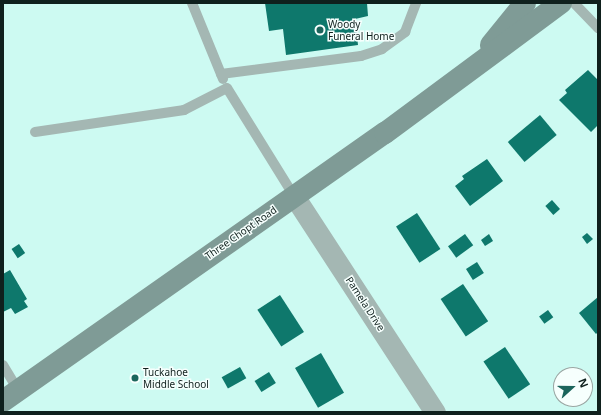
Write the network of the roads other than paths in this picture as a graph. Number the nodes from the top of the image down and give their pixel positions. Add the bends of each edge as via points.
1 (192, 3) edge
2 (416, 3) edge
3 (525, 3) edge
4 (561, 3) edge
5 (574, 3) edge
6 (598, 28) edge
7 (477, 63) junction
8 (221, 74) junction
9 (227, 88) junction
10 (35, 132) dead end
11 (294, 196) junction
12 (3, 365) edge
13 (11, 395) edge
14 (435, 412) edge

1 - 8 lane
2 - 8 lane via 405,32 382,49 361,56
3 - 7 main road, Three Chopt Road
4 - 7 main road, Three Chopt Road
5 - 6 lane
7 - 11 main road, Three Chopt Road via 385,133
8 - 9 lane
9 - 10 lane via 184,110
9 - 11 lane
11 - 13 main road, Three Chopt Road
11 - 14 street, Pamela Drive
12 - 13 lane

